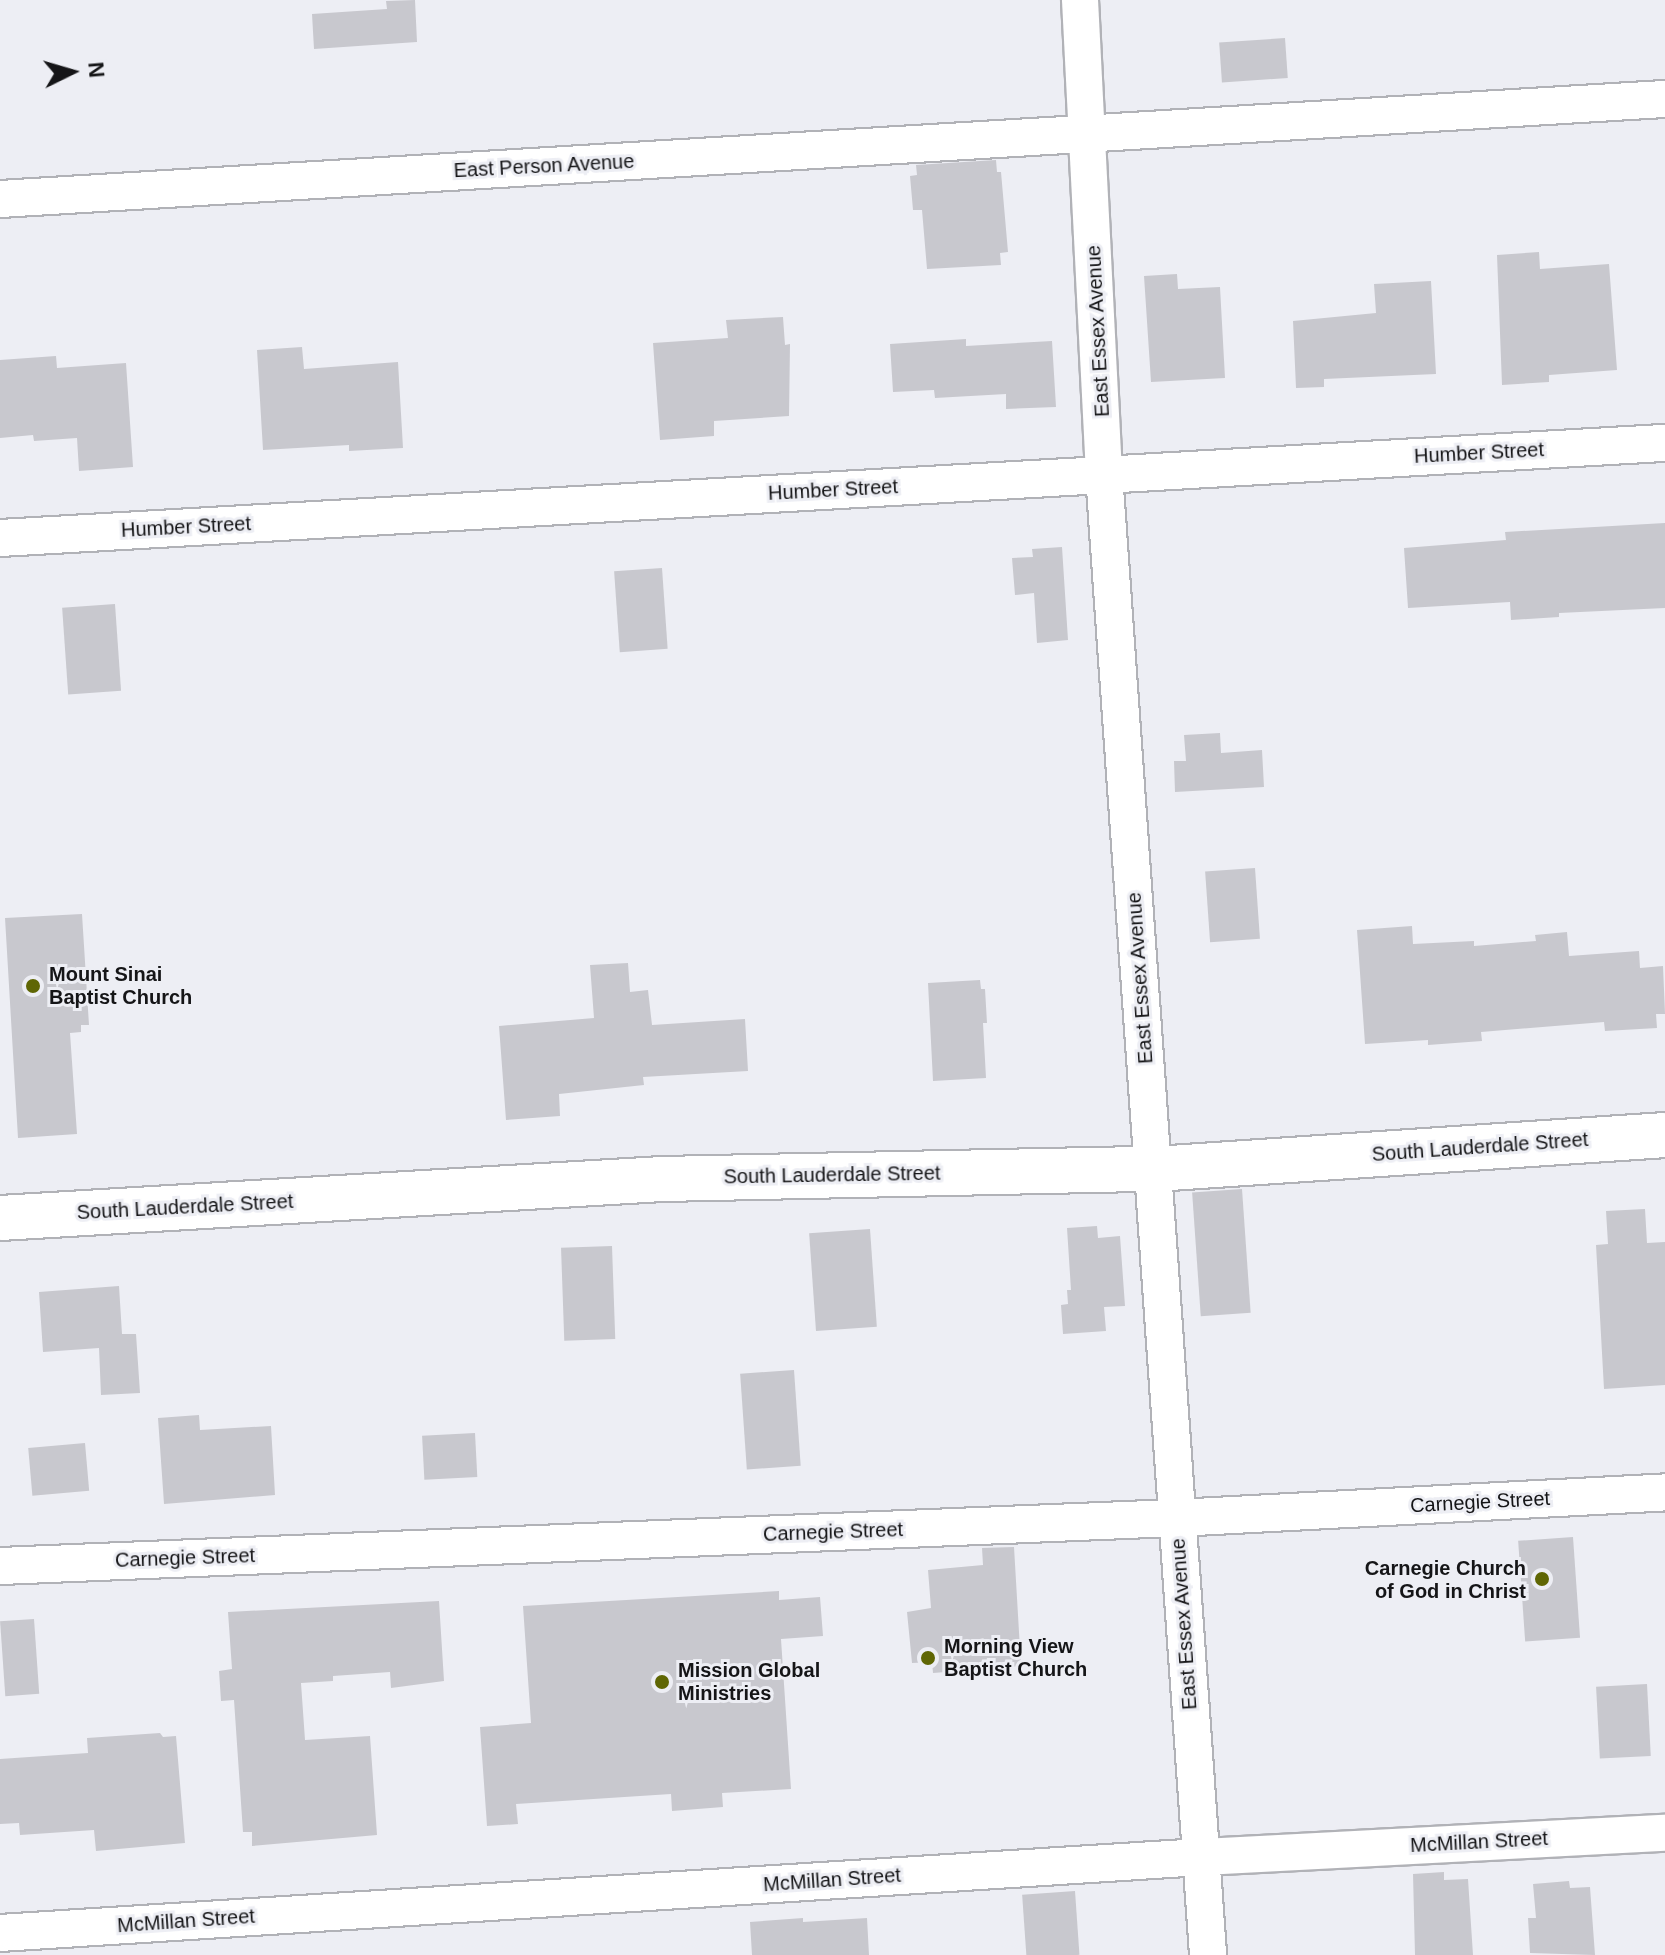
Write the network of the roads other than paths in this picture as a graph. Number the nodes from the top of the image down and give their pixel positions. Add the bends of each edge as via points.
1 (1080, 0) edge
2 (1665, 99) edge
3 (1087, 132) junction
4 (0, 199) edge
5 (1665, 443) edge
6 (1104, 474) junction
7 (0, 538) edge
8 (1665, 1135) edge
9 (1155, 1169) junction
10 (0, 1218) edge
11 (1665, 1492) edge
12 (1176, 1518) junction
13 (0, 1566) edge
14 (1665, 1833) edge
15 (1202, 1857) junction
16 (0, 1933) edge
17 (1208, 1955) edge

1 - 3 street, East Essex Avenue
2 - 3 street, East Person Avenue
3 - 4 street, East Person Avenue
3 - 6 street, East Essex Avenue
5 - 6 street, Humber Street
6 - 7 street, Humber Street
6 - 9 street, East Essex Avenue
8 - 9 street, South Lauderdale Street
9 - 10 street, South Lauderdale Street via 662,1179
9 - 12 street, East Essex Avenue
11 - 12 street, Carnegie Street
12 - 13 street, Carnegie Street
12 - 15 street, East Essex Avenue
14 - 15 street, McMillan Street
15 - 16 street, McMillan Street
15 - 17 street, East Essex Avenue

